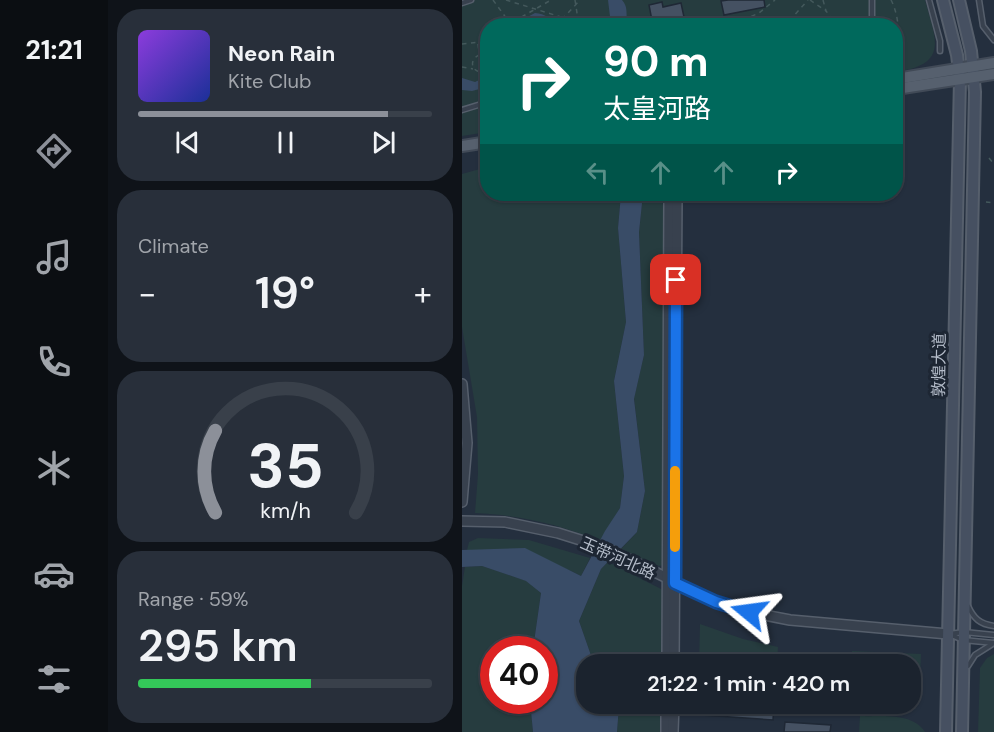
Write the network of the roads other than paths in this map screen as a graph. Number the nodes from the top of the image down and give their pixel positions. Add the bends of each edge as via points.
1 (471, 0) edge
2 (872, 0) edge
3 (929, 0) edge
4 (944, 0) edge
5 (959, 0) edge
6 (979, 0) edge
7 (462, 3) edge
8 (872, 18) edge
9 (994, 40) edge
10 (940, 51) dead end
11 (994, 63) edge
12 (973, 66) junction
13 (959, 74) junction
14 (994, 74) edge
15 (903, 78) edge
16 (974, 78) junction
17 (903, 87) edge
18 (480, 104) edge
19 (462, 110) edge
20 (480, 143) edge
21 (462, 146) edge
22 (480, 150) edge
23 (462, 153) edge
24 (669, 201) edge
25 (677, 201) edge
26 (462, 384) edge
27 (462, 502) edge
28 (462, 521) edge
29 (672, 582) junction
30 (964, 597) junction
31 (994, 626) edge
32 (948, 634) junction
33 (994, 635) edge
34 (964, 636) junction
35 (994, 643) edge
36 (668, 654) edge
37 (674, 654) edge
38 (963, 678) junction
39 (666, 714) edge
40 (674, 714) edge
41 (666, 732) edge
42 (674, 732) edge
43 (946, 732) edge
44 (962, 732) edge

1 - 7 lane
2 - 8 lane
3 - 10 lane
4 - 13 main road, 敦煌大道
5 - 12 main road, 敦煌大道
6 - 9 lane via 983,26
11 - 12 main road
12 - 13 main road
12 - 16 main road, 敦煌大道
13 - 15 main road
13 - 16 main road
13 - 17 main road
13 - 32 main road, 敦煌大道
14 - 16 main road
16 - 30 main road, 敦煌大道
18 - 19 lane
20 - 21 main road
22 - 23 main road
24 - 29 street
25 - 29 street
26 - 27 street via 467,442
28 - 29 street, 玉带河北路 via 505,522 558,533 606,548
29 - 32 street, 玉带河北路 via 716,602 790,620
29 - 36 street
29 - 37 street
30 - 31 lane via 972,615 983,624
30 - 34 main road, 敦煌大道
32 - 34 lane
32 - 34 lane
32 - 43 main road, 敦煌大道
33 - 34 lane
34 - 35 lane
34 - 38 main road, 敦煌大道
35 - 38 lane via 975,656
38 - 44 main road, 敦煌大道
39 - 41 street
40 - 42 street

